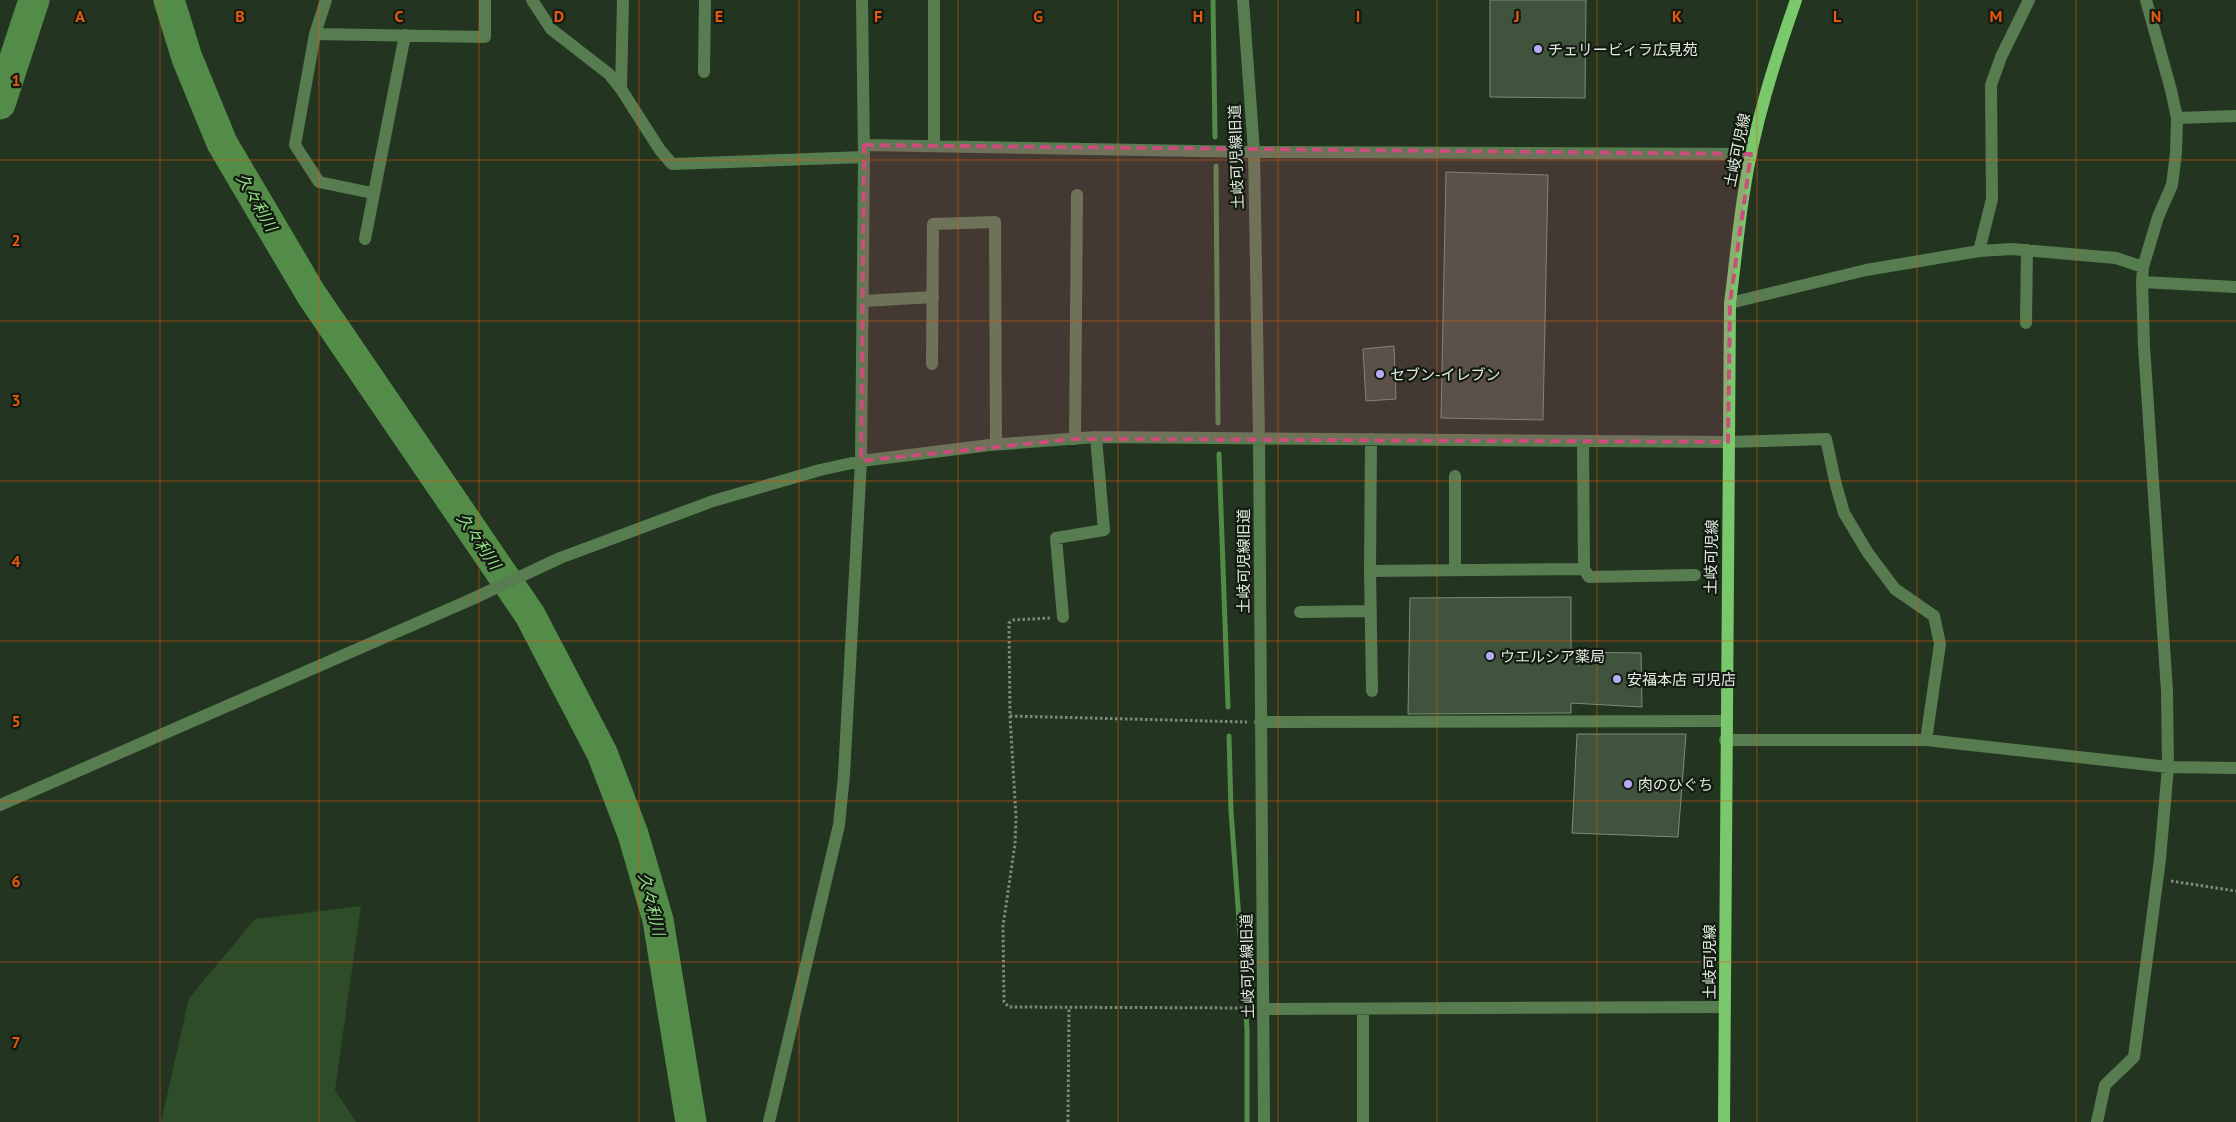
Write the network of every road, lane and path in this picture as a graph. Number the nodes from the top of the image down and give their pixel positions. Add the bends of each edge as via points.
1 (326, 0) edge
2 (486, 0) edge
3 (532, 0) edge
4 (622, 0) edge
5 (705, 0) edge
6 (862, 0) edge
7 (934, 0) edge
8 (1243, 0) edge
9 (1796, 0) edge
10 (2030, 0) edge
11 (2146, 0) edge
12 (315, 34) junction
13 (405, 36) junction
14 (704, 72) dead end
15 (621, 89) junction
16 (2236, 116) edge
17 (2177, 118) junction
18 (934, 146) junction
19 (864, 151) junction
20 (1254, 152) junction
21 (1751, 154) junction
22 (372, 193) junction
23 (1077, 195) dead end
24 (365, 239) dead end
25 (2026, 250) junction
26 (1979, 251) junction
27 (2143, 267) junction
28 (2142, 282) junction
29 (2236, 287) edge
30 (933, 297) junction
31 (863, 301) junction
32 (1730, 303) junction
33 (2026, 323) dead end
34 (932, 364) dead end
35 (1096, 438) junction
36 (1259, 438) junction
37 (1075, 439) junction
38 (1371, 439) junction
39 (1583, 441) junction
40 (1728, 442) junction
41 (996, 444) junction
42 (861, 461) junction
43 (1455, 476) dead end
44 (1584, 569) junction
45 (1455, 570) junction
46 (1370, 571) junction
47 (1695, 575) dead end
48 (1371, 611) junction
49 (1300, 612) dead end
50 (1063, 617) joint
51 (1372, 690) dead end
52 (1010, 716) junction
53 (1726, 721) junction
54 (1260, 722) junction
55 (1725, 740) junction
56 (1926, 740) junction
57 (2168, 767) junction
58 (2236, 768) edge
59 (0, 805) edge
60 (2158, 879) junction
61 (2236, 891) edge
62 (1725, 1007) junction
63 (1069, 1008) junction
64 (1258, 1008) junction
65 (1363, 1008) junction
66 (769, 1122) edge
67 (1068, 1122) edge
68 (1264, 1122) edge
69 (1363, 1122) edge
70 (1724, 1122) edge
71 (2097, 1122) edge

1 - 12 street
2 - 13 street via 484,37
3 - 15 street via 551,30 609,74
4 - 15 street
5 - 14 street
6 - 19 street
7 - 18 street
8 - 20 street, 土岐可児線旧道
9 - 21 main road, 土岐可児線 via 1772,67
10 - 26 street via 1990,85 1992,199
11 - 17 street
12 - 13 street
12 - 22 street via 295,145 319,182
13 - 22 street
15 - 19 street via 672,164
16 - 17 street
17 - 27 street via 2172,185 2158,217
18 - 19 street
18 - 20 street
19 - 31 street
20 - 21 street
20 - 36 street, 土岐可児線旧道
21 - 32 main road, 土岐可児線
22 - 24 street
23 - 37 street
25 - 26 street
25 - 27 street via 2116,258
25 - 33 street
26 - 32 street via 1866,270
27 - 28 street
28 - 29 street
28 - 57 street via 2167,691
30 - 31 street
30 - 34 street
30 - 41 street via 934,224 995,222
31 - 42 street
32 - 40 main road, 土岐可児線
35 - 36 street
35 - 37 street
35 - 50 street via 1104,530 1056,538
36 - 38 street
36 - 54 street, 土岐可児線旧道
37 - 41 street
38 - 39 street
38 - 46 street
39 - 40 street
39 - 44 street
40 - 53 main road, 土岐可児線
40 - 56 street via 1826,439 1844,513 1868,553 1895,589 1934,616 1940,644
41 - 42 street
42 - 59 street via 713,501 560,558
42 - 66 street via 839,825
43 - 45 street
44 - 45 street
44 - 47 street via 1589,577
45 - 46 street
46 - 48 street
48 - 49 street
48 - 51 street
50 - 52 path via 1009,622
52 - 54 path
52 - 63 path via 1016,817 1003,926 1004,1002 1009,1007
53 - 54 street
53 - 55 main road, 土岐可児線
54 - 64 street, 土岐可児線旧道
55 - 56 street
55 - 62 main road, 土岐可児線
56 - 57 street
57 - 58 street
57 - 60 street
60 - 61 path
60 - 71 street via 2134,1057 2105,1085
62 - 65 street
62 - 70 main road, 土岐可児線
63 - 64 path
63 - 67 path
64 - 65 street
64 - 68 street, 土岐可児線旧道
65 - 69 street

